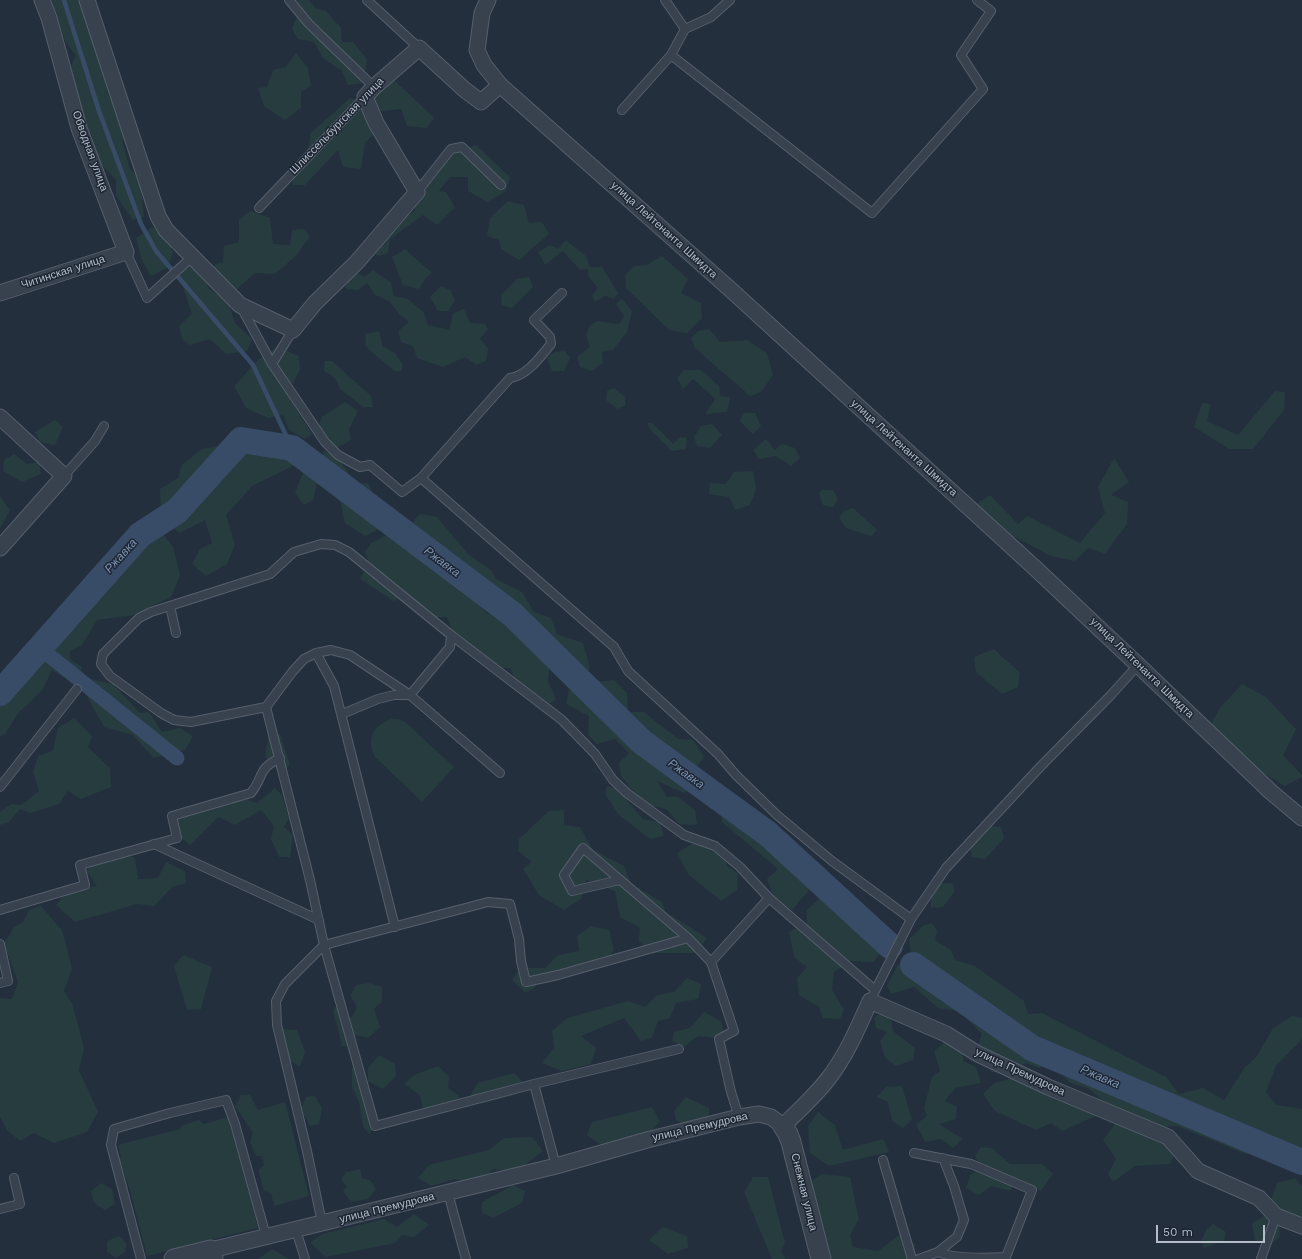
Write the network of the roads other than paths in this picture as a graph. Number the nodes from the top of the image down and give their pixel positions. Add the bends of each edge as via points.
1 (42, 0) edge
2 (87, 0) edge
3 (289, 0) edge
4 (367, 0) edge
5 (488, 0) edge
6 (665, 0) edge
7 (730, 0) edge
8 (977, 0) edge
9 (685, 29) junction
10 (419, 48) junction
11 (670, 55) junction
12 (500, 85) junction
13 (369, 92) junction
14 (622, 110) dead end
15 (501, 184) dead end
16 (417, 192) junction
17 (259, 208) dead end
18 (126, 252) junction
19 (192, 262) junction
20 (0, 293) edge
21 (562, 293) dead end
22 (240, 305) junction
23 (293, 330) junction
24 (272, 364) junction
25 (0, 418) edge
26 (104, 426) dead end
27 (64, 476) junction
28 (421, 478) junction
29 (0, 548) edge
30 (170, 606) junction
31 (176, 633) dead end
32 (451, 635) junction
33 (316, 653) junction
34 (1138, 665) junction
35 (77, 689) dead end
36 (410, 695) junction
37 (266, 707) junction
38 (342, 714) junction
39 (280, 758) junction
40 (500, 773) dead end
41 (0, 787) edge
42 (1302, 818) edge
43 (154, 844) junction
44 (620, 880) junction
45 (769, 898) junction
46 (0, 910) edge
47 (910, 919) junction
48 (319, 920) junction
49 (395, 926) junction
50 (688, 938) junction
51 (0, 944) edge
52 (324, 945) junction
53 (711, 962) junction
54 (0, 983) edge
55 (873, 996) junction
56 (679, 1049) dead end
57 (534, 1084) junction
58 (739, 1117) junction
59 (783, 1126) junction
60 (914, 1153) dead end
61 (943, 1158) junction
62 (884, 1160) dead end
63 (556, 1166) junction
64 (14, 1178) dead end
65 (448, 1193) junction
66 (0, 1209) edge
67 (1276, 1216) junction
68 (322, 1223) junction
69 (1302, 1226) edge
70 (296, 1230) junction
71 (266, 1236) junction
72 (938, 1252) junction
73 (212, 1254) edge
74 (928, 1258) edge
75 (141, 1259) edge
76 (174, 1259) edge
77 (305, 1259) edge
78 (466, 1259) edge
79 (821, 1259) edge
80 (912, 1259) edge
81 (919, 1259) edge
82 (1261, 1259) edge

1 - 18 street, Обводная улица via 79,128
2 - 19 street via 158,216
3 - 13 lane
4 - 10 lane
5 - 12 street via 482,13 478,50 484,65
6 - 9 lane
7 - 9 lane via 711,18
8 - 11 lane via 991,11 961,55 983,89 872,213
9 - 11 lane
10 - 12 street via 481,102
10 - 13 street, Шлиссельбургская улица
11 - 14 lane
12 - 34 street, улица Лейтенанта Шмидта via 731,290 1065,595
13 - 16 street via 376,123
13 - 17 lane, Шлиссельбургская улица
15 - 16 lane via 462,147 450,149
16 - 23 street
18 - 19 lane, Обводная улица via 147,298
18 - 20 street, Читинская улица
19 - 22 street
21 - 28 lane via 534,320 550,337 551,344 518,377 510,378
22 - 23 street
22 - 24 lane
23 - 24 lane
24 - 28 lane via 325,442 338,455 360,467 370,465 402,492
25 - 27 street
26 - 27 lane via 95,441
27 - 29 street
28 - 47 lane via 614,647 628,671 718,754 777,815 832,861
30 - 31 lane
30 - 32 lane via 270,574 294,552 321,544 335,545 348,552
30 - 37 lane via 139,618 103,654 101,664 110,676 174,720 192,722
32 - 36 lane via 450,647
32 - 45 lane via 562,720 628,794 684,835 715,846 740,867
33 - 36 lane via 332,650 350,655
33 - 37 lane via 304,659
33 - 38 lane via 334,686
34 - 42 street, улица Лейтенанта Шмидта via 1271,792
34 - 47 lane via 946,868
35 - 41 lane
36 - 38 lane via 378,699
36 - 40 lane
37 - 39 lane
38 - 49 lane
39 - 43 lane via 269,763 252,793 172,816 177,838
39 - 48 lane
43 - 46 lane via 80,865 85,885
43 - 48 lane
44 - 44 lane via 572,890 564,875 583,848
44 - 50 lane
45 - 53 lane
45 - 55 lane
47 - 55 lane
48 - 52 lane
49 - 50 lane via 488,902 510,904 526,982
49 - 52 lane
50 - 53 lane
51 - 54 lane via 8,980
52 - 57 lane via 374,1126
52 - 68 lane via 285,984 276,1002 276,1026
53 - 58 lane via 734,1031 719,1039
55 - 59 street via 853,1040 828,1079
55 - 67 street, улица Премудрова via 946,1034 978,1054 1168,1136 1198,1170 1259,1198
56 - 57 lane
57 - 63 lane
58 - 59 street, улица Премудрова via 759,1114 771,1117
58 - 63 street, улица Премудрова
59 - 79 street, Снежная улица via 791,1142
60 - 61 lane
61 - 72 lane via 964,1220 957,1237
61 - 72 lane via 971,1164 1032,1190 1006,1257 959,1259
62 - 80 lane
63 - 65 street, улица Премудрова
64 - 66 lane via 20,1204
65 - 68 street, улица Премудрова
65 - 78 lane
67 - 69 street, улица Премудрова
67 - 82 lane
68 - 70 street, улица Премудрова
70 - 71 street, улица Премудрова
70 - 77 lane
71 - 73 street, улица Премудрова
71 - 75 lane via 226,1100 114,1129 111,1145
72 - 74 lane
73 - 76 street, улица Премудрова
74 - 81 lane

